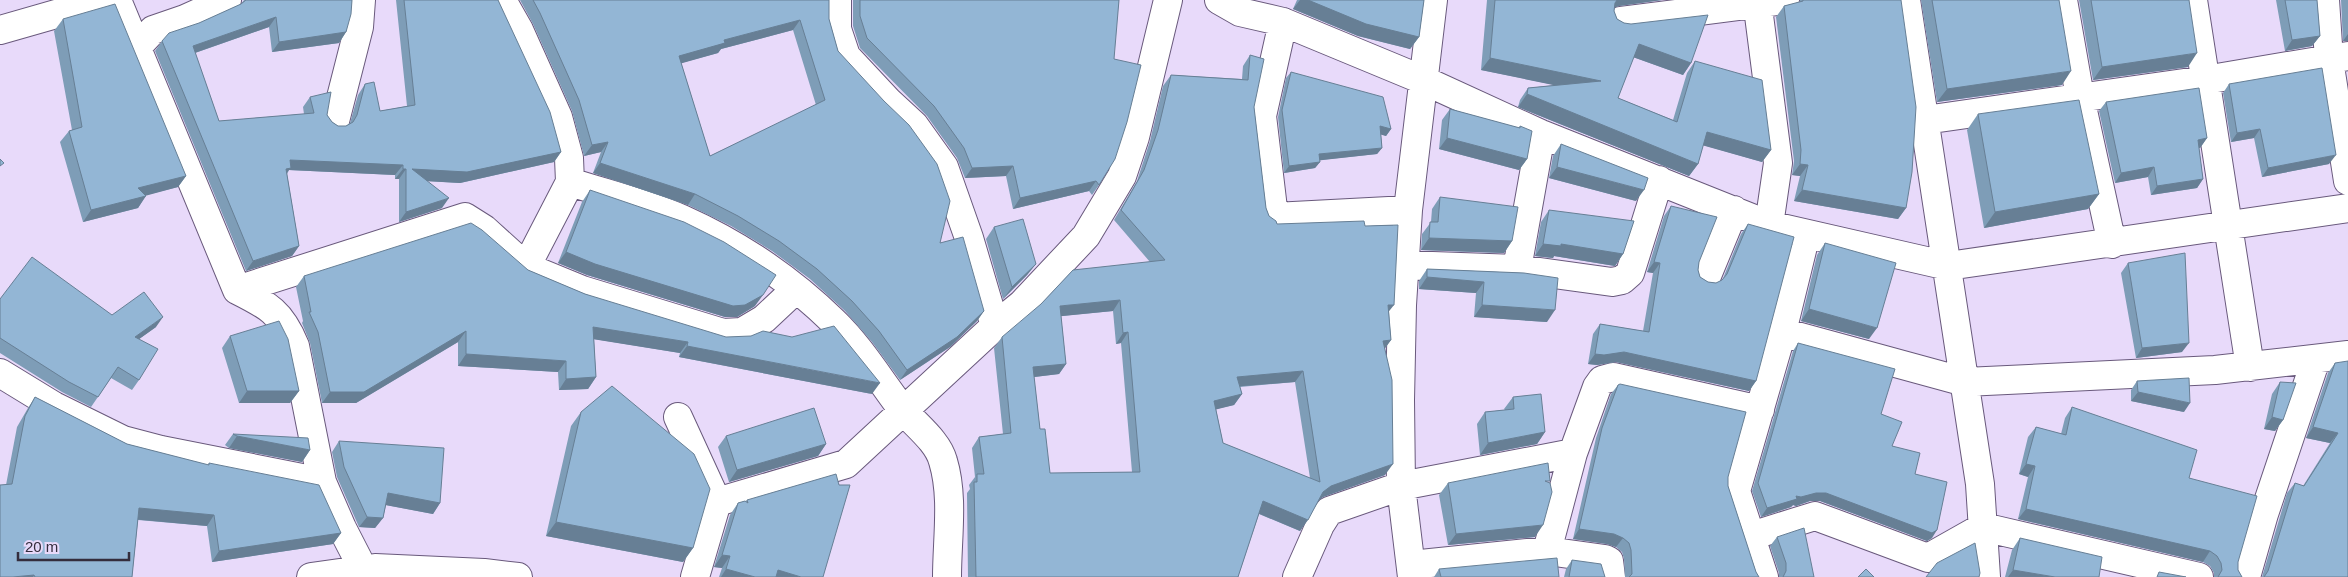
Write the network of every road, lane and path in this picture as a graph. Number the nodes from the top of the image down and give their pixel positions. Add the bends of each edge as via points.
1 (105, 0) edge
2 (117, 0) edge
3 (227, 0) edge
4 (361, 0) edge
5 (502, 0) edge
6 (837, 0) edge
7 (1168, 0) edge
8 (1433, 0) edge
9 (1785, 0) edge
10 (1906, 0) edge
11 (2063, 0) edge
12 (2192, 0) edge
13 (2325, 0) edge
14 (1758, 2) edge
15 (1234, 4) edge
16 (186, 10) edge
17 (1621, 21) edge
18 (1284, 22) junction
19 (0, 30) edge
20 (138, 46) junction
21 (2338, 58) edge
22 (1423, 80) junction
23 (2205, 80) junction
24 (2080, 97) junction
25 (1925, 120) junction
26 (335, 121) edge
27 (1541, 134) junction
28 (1659, 180) junction
29 (2348, 181) edge
30 (570, 182) junction
31 (2348, 208) edge
32 (1408, 210) junction
33 (1734, 210) junction
34 (1768, 224) junction
35 (2228, 226) junction
36 (1806, 234) junction
37 (2112, 244) junction
38 (1404, 265) junction
39 (1948, 266) junction
40 (526, 267) junction
41 (1517, 269) junction
42 (1706, 278) edge
43 (796, 289) junction
44 (237, 290) junction
45 (995, 326) junction
46 (1782, 332) junction
47 (2348, 355) edge
48 (2316, 360) junction
49 (2250, 367) junction
50 (0, 373) edge
51 (1965, 382) junction
52 (1760, 410) junction
53 (904, 412) junction
54 (678, 417) dead end
55 (1573, 452) junction
56 (322, 482) junction
57 (1402, 486) junction
58 (717, 502) junction
59 (1983, 527) junction
60 (1751, 536) junction
61 (1547, 551) junction
62 (1921, 568) edge
63 (371, 571) edge
64 (1411, 571) edge
65 (2145, 571) edge
66 (483, 575) edge
67 (311, 577) edge
68 (518, 577) edge
69 (695, 577) edge
70 (946, 577) edge
71 (1296, 577) edge
72 (1610, 577) edge
73 (1764, 577) edge
74 (1986, 577) edge
75 (2199, 577) edge
76 (2246, 577) edge

1 - 19 street
2 - 20 street
3 - 16 street
4 - 26 street via 359,27
5 - 30 street via 558,117 569,158
6 - 45 street via 837,28 846,56 914,125 944,167
7 - 45 street via 1135,137 1122,176 1086,236 1022,304
8 - 22 street
9 - 14 street
10 - 25 street
11 - 24 street
12 - 23 street
13 - 21 street
14 - 17 street
14 - 34 street via 1778,163
15 - 18 street
16 - 20 street via 153,30
18 - 22 street
18 - 32 street via 1262,116 1274,217
20 - 44 street
21 - 23 street
21 - 29 street
22 - 27 street
22 - 32 street
23 - 24 street
23 - 35 street
24 - 25 street
24 - 37 street
25 - 39 street
27 - 28 street
27 - 41 street
28 - 33 street
28 - 41 street via 1630,273 1622,280 1612,282
30 - 40 street
30 - 43 street via 680,218 743,249
31 - 35 street
32 - 38 street
33 - 34 street
33 - 42 street
34 - 36 street
35 - 37 street
35 - 49 street
36 - 39 street
36 - 46 street
37 - 39 street
38 - 41 street
38 - 57 street via 1400,400
39 - 51 street
40 - 43 street via 582,290 723,333 742,332 764,319
40 - 44 street via 465,216
43 - 53 street via 834,322
44 - 56 street via 278,315 288,328 295,346
45 - 53 street
46 - 51 street
46 - 52 street
47 - 48 street
48 - 49 street
48 - 76 street
49 - 51 street
50 - 56 street via 54,406 123,440
51 - 59 street
52 - 55 street via 1613,377 1602,380 1597,387
52 - 60 street via 1736,491
53 - 58 street via 846,464
53 - 70 street via 928,436 943,458 949,482
54 - 58 street
55 - 57 street
55 - 61 street
56 - 63 street via 342,528
57 - 64 street
57 - 71 street via 1329,511
58 - 69 street
59 - 62 street
59 - 65 street
59 - 74 street
60 - 62 street via 1815,516
60 - 73 street
61 - 64 street
61 - 72 street via 1605,559 1611,566
63 - 66 street
63 - 67 street
65 - 75 street
66 - 68 street

